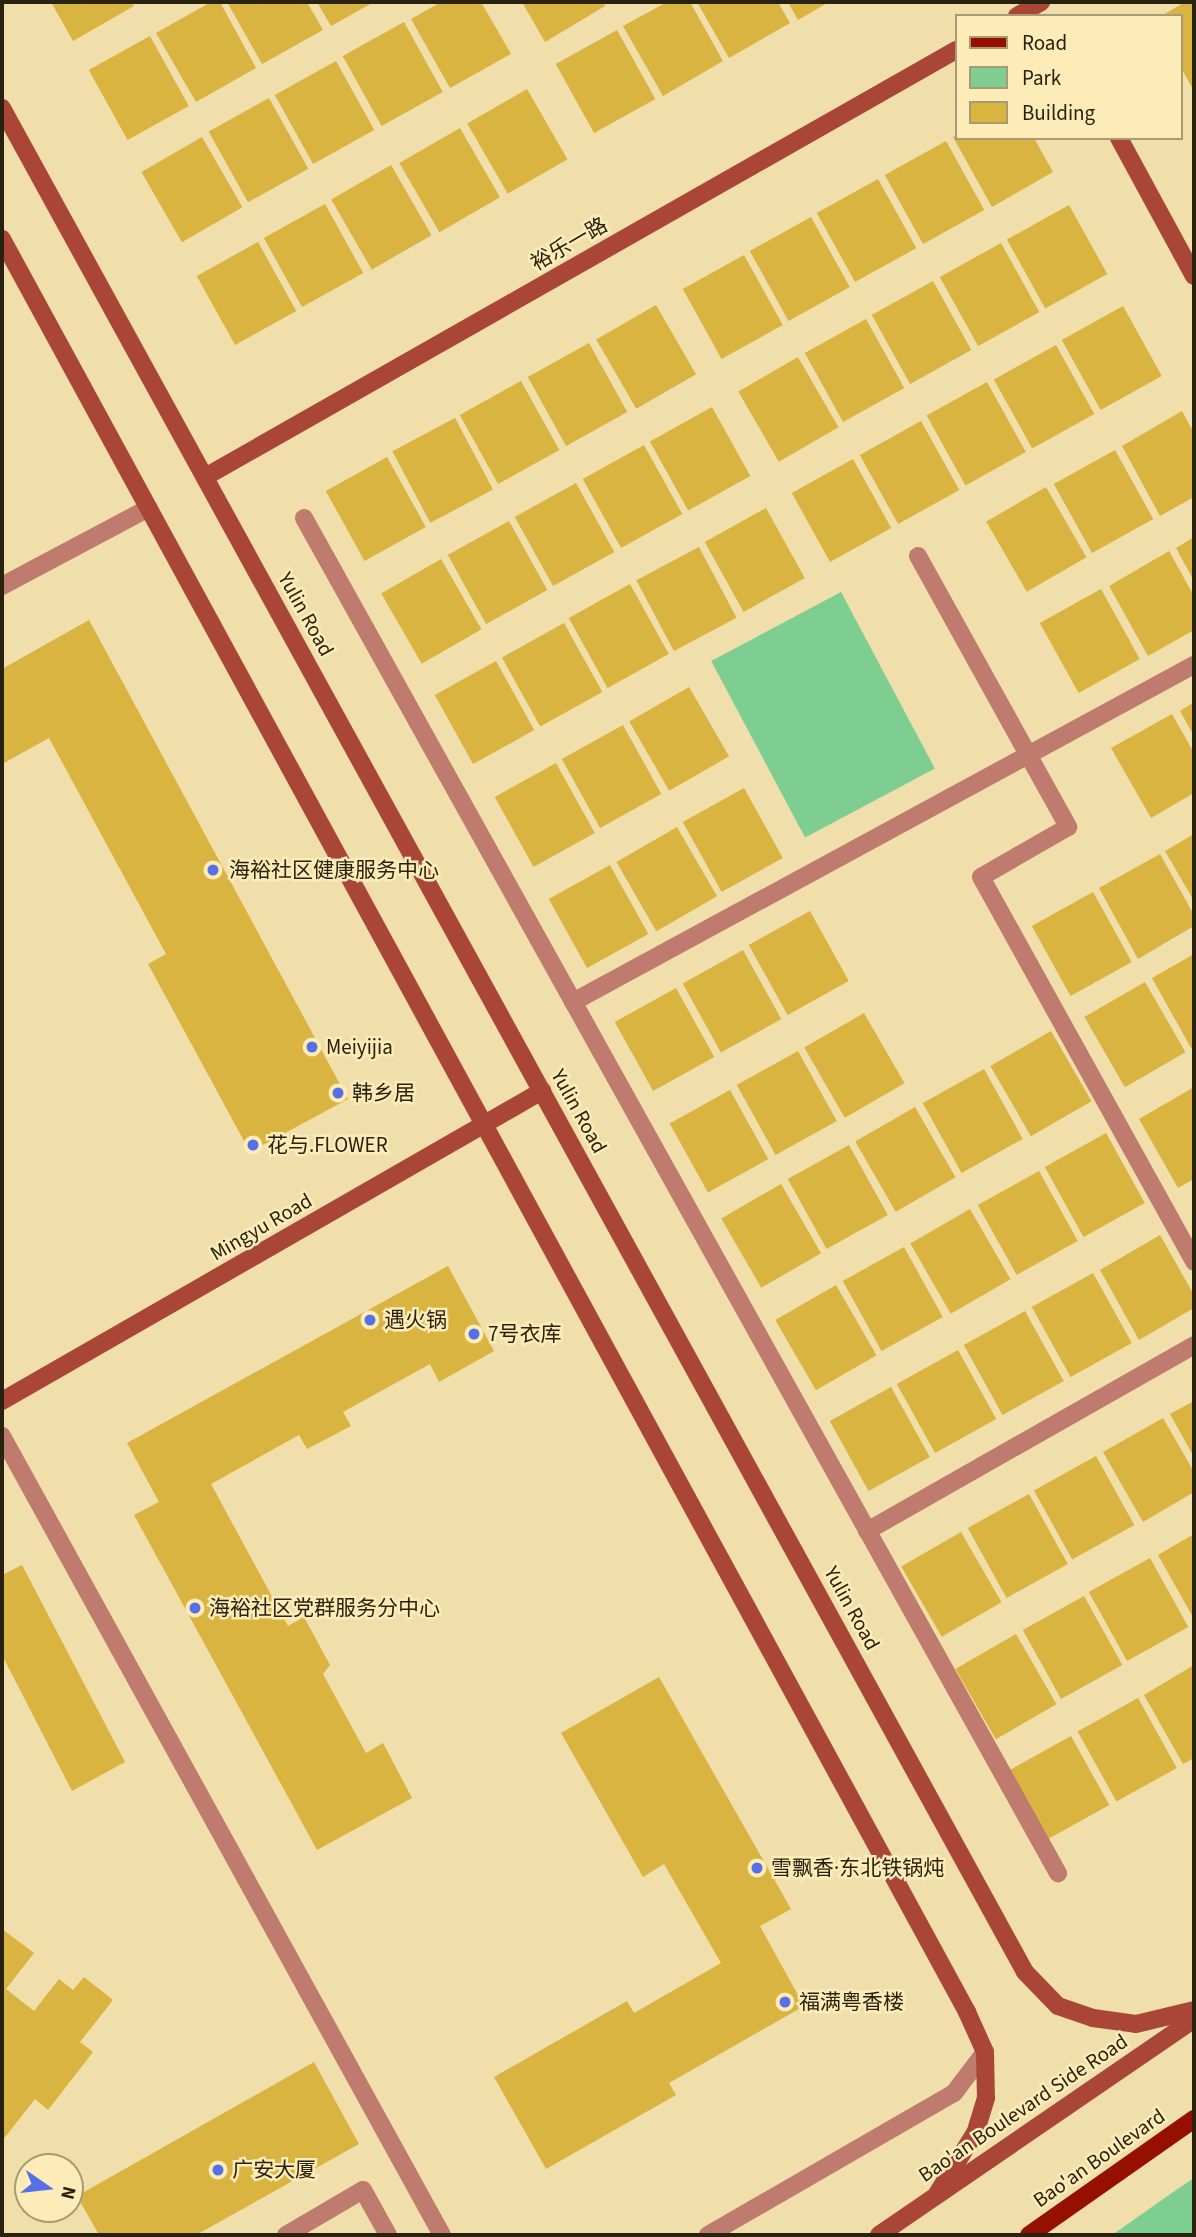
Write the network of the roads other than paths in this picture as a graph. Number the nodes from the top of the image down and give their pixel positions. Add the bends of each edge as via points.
1 (1043, 2) edge
2 (1021, 14) edge
3 (954, 51) edge
4 (2, 108) edge
5 (1120, 140) edge
6 (2, 239) edge
7 (1194, 275) edge
8 (205, 477) junction
9 (149, 508) junction
10 (304, 518) dead end
11 (918, 556) dead end
12 (2, 586) edge
13 (1194, 665) edge
14 (1029, 755) junction
15 (573, 1002) junction
16 (542, 1091) junction
17 (483, 1126) junction
18 (1194, 1262) edge
19 (1194, 1345) edge
20 (2, 1401) edge
21 (2, 1436) edge
22 (867, 1531) junction
23 (1058, 1873) dead end
24 (1194, 2010) edge
25 (1194, 2019) edge
26 (985, 2052) junction
27 (1194, 2119) edge
28 (937, 2194) junction
29 (286, 2235) edge
30 (388, 2235) edge
31 (442, 2235) edge
32 (708, 2235) edge
33 (878, 2235) edge
34 (1029, 2235) edge

1 - 2 main road
3 - 8 main road, 裕乐一路
4 - 8 main road, Yulin Road
5 - 7 main road
6 - 9 main road
8 - 16 main road, Yulin Road
9 - 12 street
9 - 17 main road
10 - 15 street
11 - 14 street
13 - 14 street
14 - 15 street
14 - 18 street via 1068,827 981,877
15 - 22 street
16 - 17 main road, Mingyu Road
16 - 24 main road, Yulin Road via 1025,1972 1058,2006 1093,2018 1136,2024
17 - 20 main road, Mingyu Road
17 - 26 main road via 961,2000
19 - 22 street
21 - 31 street
22 - 23 street
25 - 28 main road, Bao'an Boulevard Side Road
26 - 28 main road via 986,2098 975,2133
26 - 32 street via 954,2093
27 - 34 main road, Bao'an Boulevard
28 - 33 main road, Bao'an Boulevard Side Road
29 - 30 street via 363,2190

